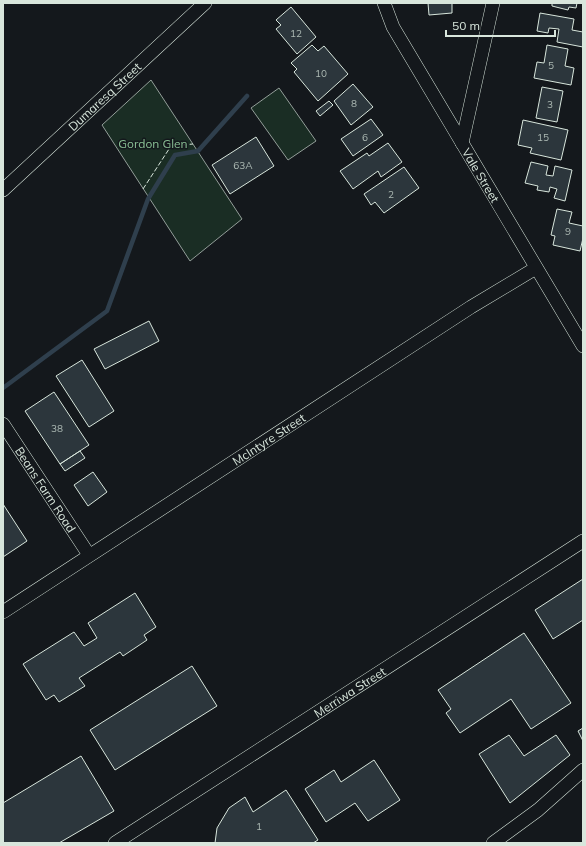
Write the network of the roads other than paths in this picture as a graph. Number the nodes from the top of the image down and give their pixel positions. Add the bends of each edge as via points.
1 (205, 3) edge
2 (384, 3) edge
3 (493, 3) edge
4 (462, 143) junction
5 (3, 190) edge
6 (536, 268) junction
7 (583, 346) edge
8 (3, 424) edge
9 (583, 540) edge
10 (88, 555) junction
11 (3, 612) edge
12 (583, 770) edge
13 (133, 838) edge
14 (115, 843) edge
15 (493, 843) edge

1 - 5 street, Dumaresq Street
2 - 4 street, Vale Street via 393,27
3 - 4 street
4 - 6 street, Vale Street
6 - 7 street, Vale Street
6 - 10 street, McIntyre Street via 465,311
8 - 10 street, Beans Farm Road
9 - 13 street, Merriwa Street
10 - 11 street, McIntyre Street
12 - 15 street via 538,810
13 - 14 street, Merriwa Street

